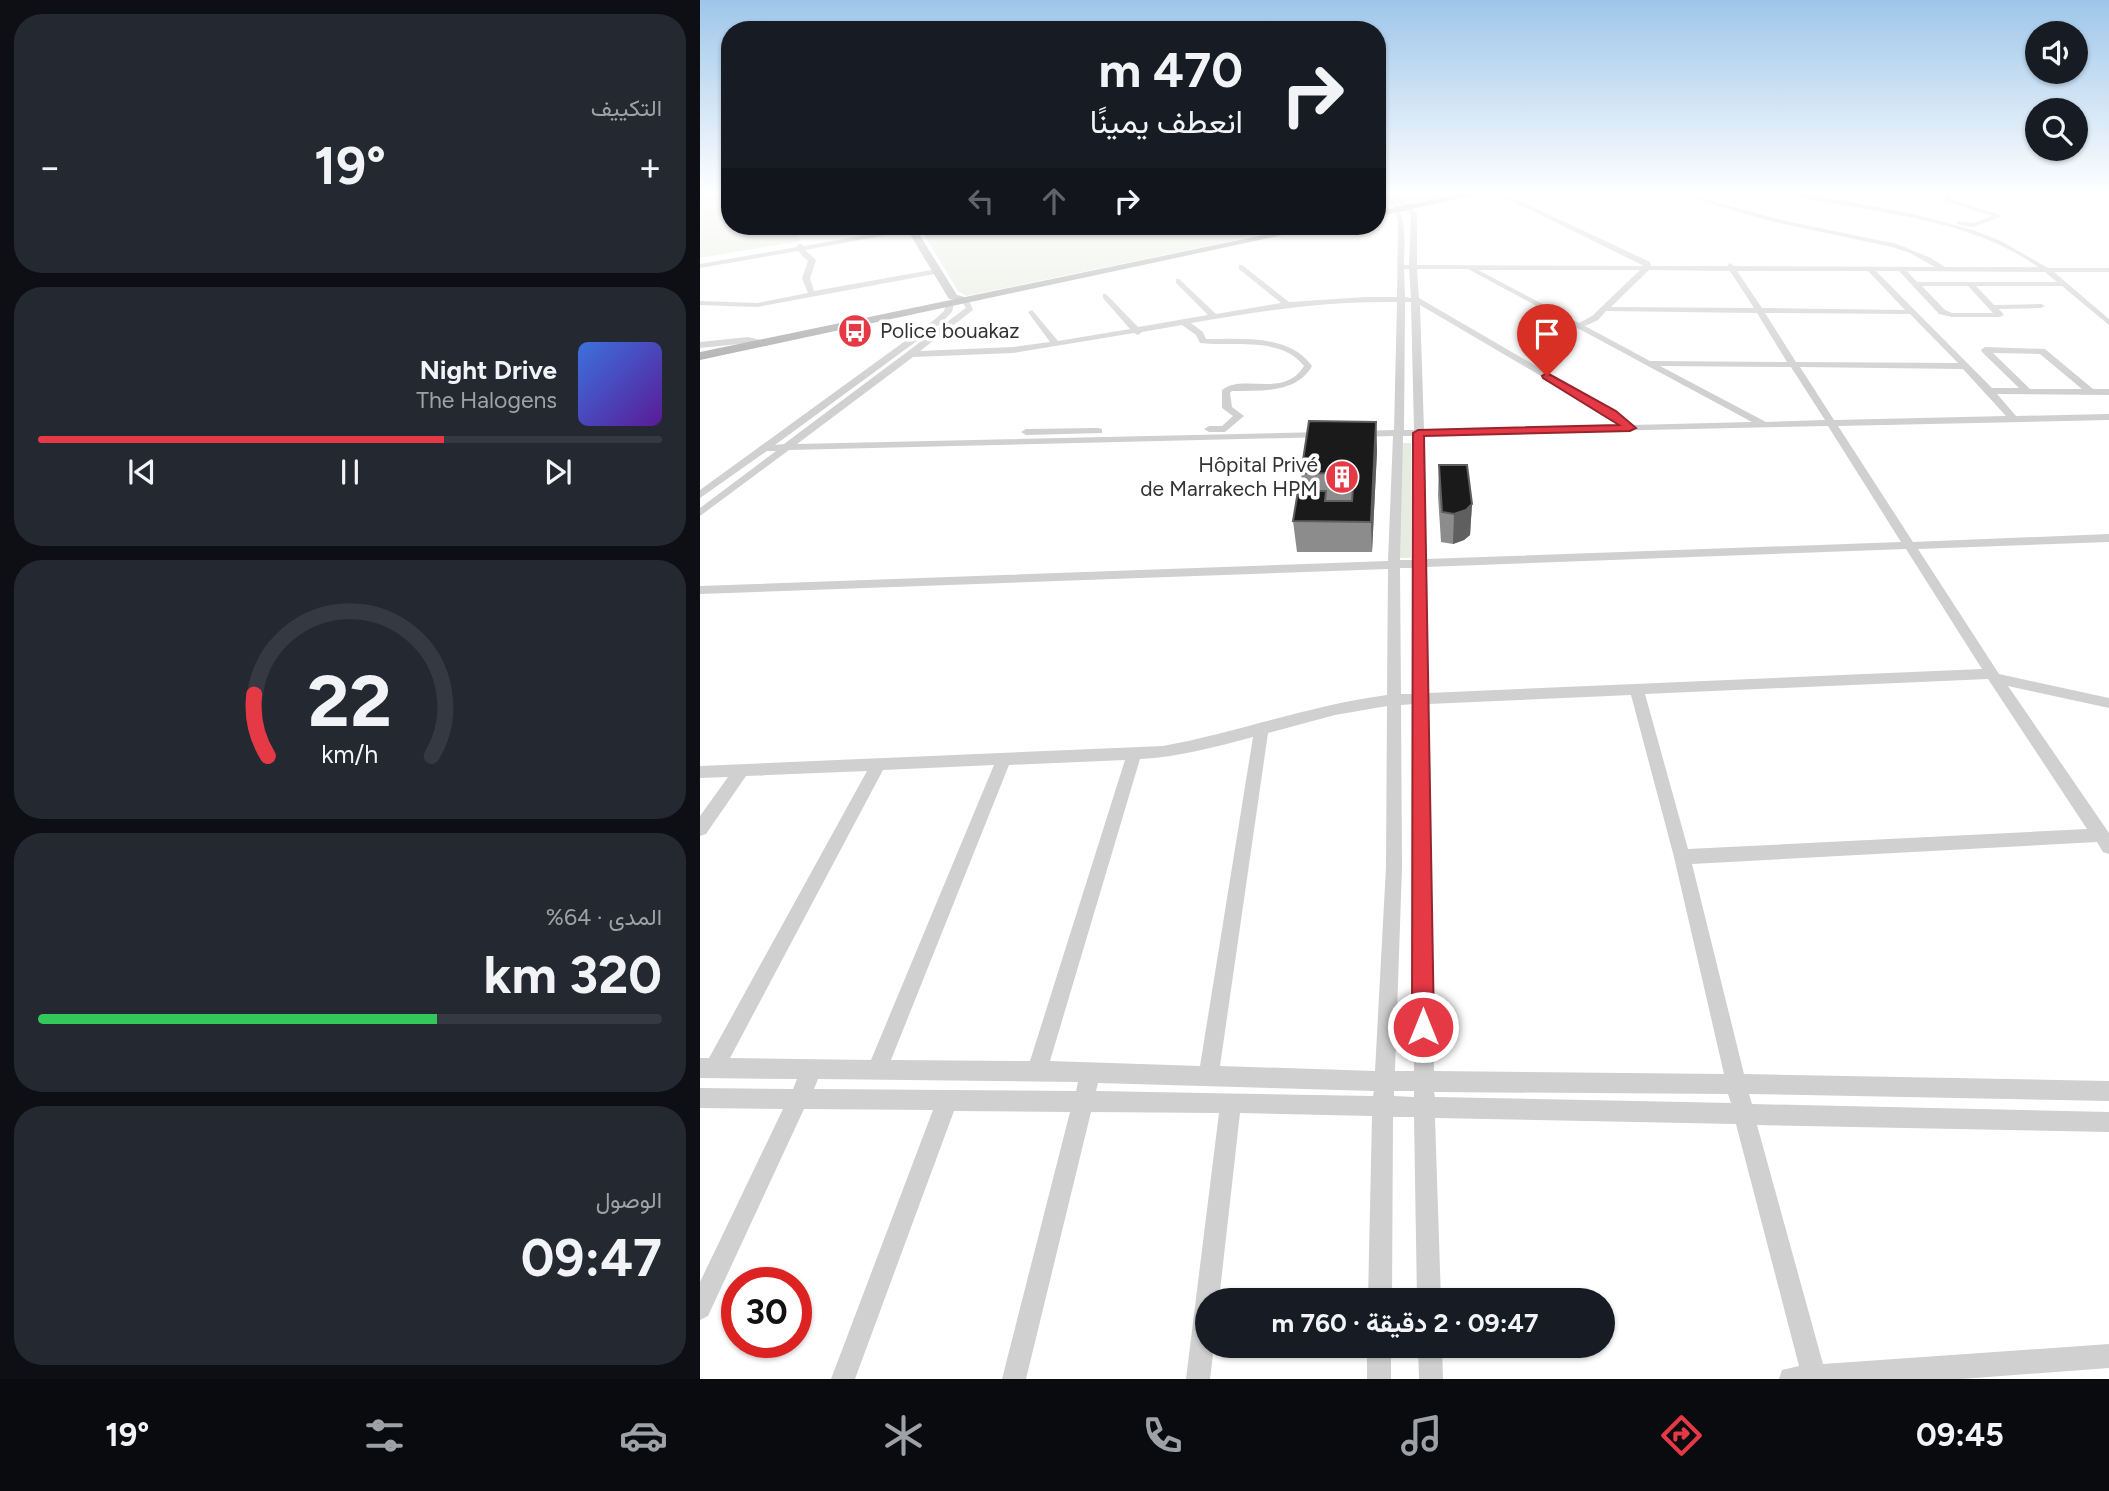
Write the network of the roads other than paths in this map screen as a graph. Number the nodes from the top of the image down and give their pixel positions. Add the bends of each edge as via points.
1 (739, 256) edge
2 (807, 256) edge
3 (927, 256) edge
4 (1171, 256) edge
5 (1406, 256) edge
6 (1628, 256) edge
7 (1922, 256) edge
8 (2024, 256) edge
9 (700, 263) edge
10 (1407, 265) junction
11 (1466, 266) junction
12 (1648, 266) junction
13 (1242, 267) dead end
14 (1731, 267) junction
15 (1870, 268) junction
16 (1942, 269) junction
17 (2043, 269) junction
18 (1902, 270) junction
19 (2109, 270) edge
20 (937, 271) junction
21 (1179, 281) dead end
22 (1915, 284) junction
23 (2058, 284) junction
24 (1970, 285) junction
25 (814, 294) junction
26 (1106, 296) dead end
27 (1400, 299) junction
28 (956, 300) junction
29 (1416, 300) junction
30 (700, 303) edge
31 (1287, 304) junction
32 (2041, 306) dead end
33 (1994, 307) junction
34 (1606, 309) junction
35 (1032, 312) dead end
36 (1759, 312) junction
37 (1913, 312) junction
38 (1213, 316) junction
39 (1184, 322) junction
40 (2109, 323) edge
41 (1579, 326) junction
42 (2109, 329) edge
43 (1138, 332) junction
44 (1400, 341) junction
45 (1418, 341) junction
46 (764, 342) junction
47 (1056, 344) junction
48 (700, 345) edge
49 (912, 354) junction
50 (700, 356) edge
51 (1649, 363) junction
52 (1793, 364) junction
53 (1965, 366) junction
54 (1990, 391) junction
55 (2090, 391) junction
56 (2028, 392) junction
57 (2109, 392) edge
58 (2109, 417) edge
59 (2013, 419) junction
60 (1829, 423) junction
61 (1766, 425) junction
62 (1630, 428) junction
63 (1026, 432) dead end
64 (1399, 433) junction
65 (1418, 433) junction
66 (1331, 435) edge
67 (1343, 435) edge
68 (764, 448) junction
69 (787, 448) junction
70 (700, 495) edge
71 (700, 513) edge
72 (2109, 538) edge
73 (1911, 546) junction
74 (1418, 565) junction
75 (1394, 566) junction
76 (700, 590) edge
77 (1993, 676) junction
78 (1637, 690) junction
79 (1393, 700) junction
80 (1420, 700) junction
81 (2109, 703) edge
82 (1261, 730) junction
83 (1134, 754) junction
84 (1004, 759) junction
85 (878, 765) junction
86 (742, 770) junction
87 (700, 772) edge
88 (700, 829) edge
89 (2105, 841) edge
90 (1682, 857) junction
91 (707, 1068) edge
92 (812, 1070) junction
93 (877, 1070) junction
94 (1037, 1071) junction
95 (1090, 1074) junction
96 (1208, 1077) junction
97 (1384, 1081) junction
98 (1424, 1081) junction
99 (1735, 1084) junction
100 (2109, 1091) edge
101 (700, 1098) edge
102 (798, 1100) junction
103 (947, 1101) junction
104 (1083, 1102) junction
105 (1231, 1103) junction
106 (1383, 1107) junction
107 (1425, 1107) junction
108 (1744, 1114) junction
109 (2109, 1122) edge
110 (1380, 1288) edge
111 (1429, 1288) edge
112 (700, 1308) edge
113 (2109, 1356) edge
114 (1379, 1358) edge
115 (1430, 1358) edge
116 (1802, 1378) edge
117 (843, 1379) edge
118 (1014, 1379) edge
119 (1198, 1379) edge
120 (1379, 1379) edge
121 (1431, 1379) edge

1 - 9 street
2 - 25 street via 812,260 806,278
3 - 20 street
4 - 28 main road
5 - 10 street
6 - 12 street
7 - 16 street
8 - 17 street
10 - 11 street
10 - 27 street
10 - 29 street
11 - 12 street
11 - 41 street
12 - 14 street
12 - 34 street
13 - 31 street
14 - 15 street
14 - 36 street
15 - 16 street
15 - 18 street
15 - 37 street
16 - 17 street
16 - 18 street
17 - 19 street
17 - 23 street
18 - 22 street
20 - 25 street
20 - 28 street
21 - 38 street
22 - 24 street
22 - 33 street via 1947,314 2000,315
23 - 24 street
23 - 40 street
23 - 42 street
24 - 33 street
25 - 30 street via 757,305
26 - 43 street
27 - 29 street
27 - 31 street
27 - 44 street
28 - 46 main road
28 - 49 street via 970,308
28 - 68 street via 937,322
29 - 45 street
29 - 62 street
31 - 38 street
32 - 33 street
34 - 36 street
34 - 41 street
35 - 47 street
36 - 37 street
36 - 52 street
37 - 53 street
38 - 39 street
39 - 43 street
39 - 63 street via 1203,341 1294,350 1306,361 1306,372 1280,385 1225,391 1227,408 1239,416 1225,429
41 - 51 street
43 - 47 street
44 - 45 street
44 - 64 street
45 - 65 street
46 - 48 street
46 - 50 main road
47 - 49 street
49 - 69 street
51 - 52 street
51 - 61 street
52 - 53 street
52 - 60 street
53 - 54 street
54 - 56 street
54 - 59 street
55 - 56 street
55 - 56 street via 2042,351 1985,350
55 - 57 street
58 - 59 street
59 - 60 street
60 - 61 street
60 - 73 street
61 - 62 street
62 - 65 street
64 - 65 street
64 - 67 street
64 - 75 street
65 - 74 street
66 - 69 street
68 - 69 street
68 - 70 street
69 - 71 street
72 - 73 street
73 - 74 street
73 - 77 street
74 - 75 street
74 - 80 street
75 - 76 street
75 - 79 street
77 - 78 street
77 - 81 street
77 - 89 street
78 - 80 street
78 - 90 street
79 - 80 street
79 - 82 street via 1358,703
79 - 97 street via 1394,867
80 - 98 street
82 - 83 street via 1190,748
82 - 96 street
83 - 84 street
83 - 94 street
84 - 85 street
84 - 93 street
85 - 86 street
85 - 91 street
86 - 87 street
86 - 88 street
89 - 90 street
90 - 99 street
91 - 92 street
92 - 93 street
92 - 102 street
93 - 94 street
94 - 95 street
95 - 96 street
95 - 104 street
96 - 97 street
97 - 98 street
97 - 106 street
98 - 99 street
98 - 107 street
99 - 100 street
99 - 108 street
101 - 102 street
102 - 103 street
102 - 112 street
103 - 104 street
103 - 117 street
104 - 105 street
104 - 118 street
105 - 106 street
105 - 119 street
106 - 107 street
106 - 110 street
107 - 108 street
107 - 111 street
108 - 109 street
108 - 116 street
113 - 116 street
114 - 120 street
115 - 121 street

